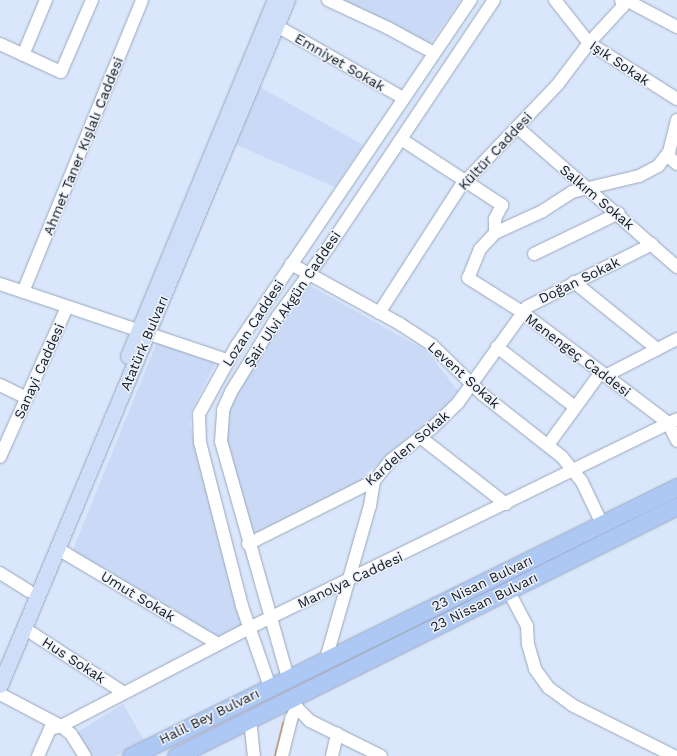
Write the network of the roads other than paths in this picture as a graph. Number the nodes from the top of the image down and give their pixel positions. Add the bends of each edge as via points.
1 (46, 0) edge
2 (92, 0) edge
3 (142, 0) edge
4 (275, 0) edge
5 (287, 0) edge
6 (328, 0) edge
7 (471, 0) edge
8 (494, 0) edge
9 (555, 0) edge
10 (621, 0) edge
11 (626, 0) edge
12 (676, 25) edge
13 (277, 26) junction
14 (589, 42) junction
15 (0, 44) edge
16 (434, 53) junction
17 (23, 54) junction
18 (403, 98) junction
19 (677, 99) edge
20 (677, 120) edge
21 (518, 127) junction
22 (401, 139) junction
23 (667, 155) junction
24 (677, 164) edge
25 (466, 180) junction
26 (585, 188) junction
27 (619, 213) junction
28 (495, 234) junction
29 (652, 244) junction
30 (534, 254) dead end
31 (291, 264) junction
32 (677, 267) edge
33 (308, 274) junction
34 (574, 282) junction
35 (0, 284) edge
36 (23, 292) junction
37 (67, 307) junction
38 (522, 312) junction
39 (379, 313) junction
40 (144, 332) junction
41 (677, 339) edge
42 (497, 347) junction
43 (657, 349) junction
44 (227, 360) junction
45 (603, 374) junction
46 (471, 384) junction
47 (0, 385) edge
48 (27, 398) junction
49 (576, 407) junction
50 (672, 421) edge
51 (420, 437) junction
52 (677, 441) edge
53 (548, 445) junction
54 (0, 457) edge
55 (574, 470) junction
56 (374, 480) junction
57 (677, 487) edge
58 (506, 504) junction
59 (677, 506) edge
60 (602, 524) junction
61 (248, 544) junction
62 (58, 549) junction
63 (0, 573) edge
64 (348, 581) junction
65 (508, 590) junction
66 (29, 591) junction
67 (270, 618) junction
68 (24, 628) junction
69 (250, 628) junction
70 (218, 644) junction
71 (326, 659) junction
72 (0, 660) edge
73 (288, 678) junction
74 (0, 685) edge
75 (270, 687) junction
76 (124, 693) junction
77 (0, 694) edge
78 (294, 703) junction
79 (250, 719) junction
80 (61, 726) junction
81 (337, 734) junction
82 (38, 756) edge
83 (85, 756) edge
84 (131, 756) edge
85 (176, 756) edge
86 (254, 756) edge
87 (282, 756) edge
88 (332, 756) edge
89 (381, 756) edge
90 (674, 756) edge

1 - 17 street
2 - 17 street via 61,72
3 - 36 street, Ahmet Taner Kışlalı Caddesi
4 - 40 main road, Atatürk Bulvarı
5 - 13 main road, Atatürk Bulvarı
6 - 16 street
7 - 16 street, Lozan Caddesi
8 - 22 street, Şair Ulvi Akgün Caddesi
9 - 14 street, Işık Sokak
10 - 14 street, Kültür Caddesi via 623,6
11 - 12 street
13 - 18 street, Emniyet Sokak
13 - 40 main road, Atatürk Bulvarı
14 - 19 street, Işık Sokak
14 - 21 street, Kültür Caddesi via 558,84
15 - 17 street
16 - 18 street, Lozan Caddesi
18 - 31 street, Lozan Caddesi
20 - 23 street
21 - 25 street, Kültür Caddesi
21 - 26 street, Salkım Sokak
22 - 25 street
22 - 33 street, Şair Ulvi Akgün Caddesi
23 - 24 street
23 - 26 street via 658,166 639,176
25 - 28 street via 502,205 495,219
25 - 39 street, Kültür Caddesi
26 - 27 street, Salkım Sokak
26 - 28 street
27 - 29 street, Salkım Sokak
27 - 30 street
28 - 38 street, Menengeç Caddesi via 480,249 468,278
29 - 32 street, Salkım Sokak
29 - 34 street, Doğan Sokak
31 - 33 street, Levent Sokak
31 - 44 street, Lozan Caddesi
33 - 39 street, Levent Sokak
33 - 61 street, Şair Ulvi Akgün Caddesi via 230,392 221,417 221,442
34 - 38 street, Doğan Sokak via 535,301
34 - 43 street
35 - 36 street
36 - 37 street
37 - 40 street
37 - 48 street, Sanayi Caddesi
38 - 42 street, Doğan Sokak
38 - 45 street, Menengeç Caddesi
39 - 46 street, Levent Sokak via 425,340
40 - 44 street
40 - 62 main road, Atatürk Bulvarı
40 - 66 main road, Atatürk Bulvarı
41 - 43 street
42 - 46 street, Doğan Sokak
42 - 49 street
43 - 45 street
44 - 69 street, Lozan Caddesi via 202,407 198,432
45 - 49 street
45 - 50 street, Menengeç Caddesi
46 - 51 street, Kardelen Sokak via 450,412
46 - 53 street, Levent Sokak
47 - 48 street
48 - 54 street, Sanayi Caddesi
49 - 53 street
50 - 52 street, Menengeç Caddesi
50 - 55 street, Manolya Caddesi
51 - 56 street, Kardelen Sokak via 391,460
51 - 58 street
53 - 55 street, Levent Sokak
55 - 58 street, Manolya Caddesi
55 - 60 street, Levent Sokak
56 - 61 street, Kardelen Sokak
56 - 64 street via 370,506
57 - 60 highway, 23 Nisan Bulvarı
58 - 64 street, Manolya Caddesi
59 - 65 highway, 23 Nissan Bulvarı
60 - 71 highway, 23 Nisan Bulvarı
61 - 67 street, Şair Ulvi Akgün Caddesi
62 - 68 main road, Atatürk Bulvarı
62 - 70 street, Umut Sokak
63 - 66 street
64 - 67 street, Manolya Caddesi
64 - 71 street
65 - 78 highway, 23 Nissan Bulvarı
65 - 90 street via 527,626 528,644 535,669 550,688 572,705
66 - 72 main road, Atatürk Bulvarı
67 - 69 street, Manolya Caddesi
67 - 73 street, Şair Ulvi Akgün Caddesi
68 - 74 main road, Atatürk Bulvarı
68 - 76 street, Hus Sokak
69 - 70 street, Manolya Caddesi
69 - 75 street, Lozan Caddesi
70 - 76 street, Manolya Caddesi
71 - 73 highway, 23 Nisan Bulvarı
73 - 75 highway, Halil Bey Bulvarı
75 - 84 highway, Halil Bey Bulvarı
76 - 80 street, Manolya Caddesi
77 - 80 street
78 - 79 highway, Halil Bey Bulvarı
78 - 81 street via 310,721
78 - 87 street
79 - 85 highway, Halil Bey Bulvarı
79 - 86 street
80 - 82 street, Manolya Caddesi via 50,729
80 - 83 street via 71,734
81 - 88 street
81 - 89 street

